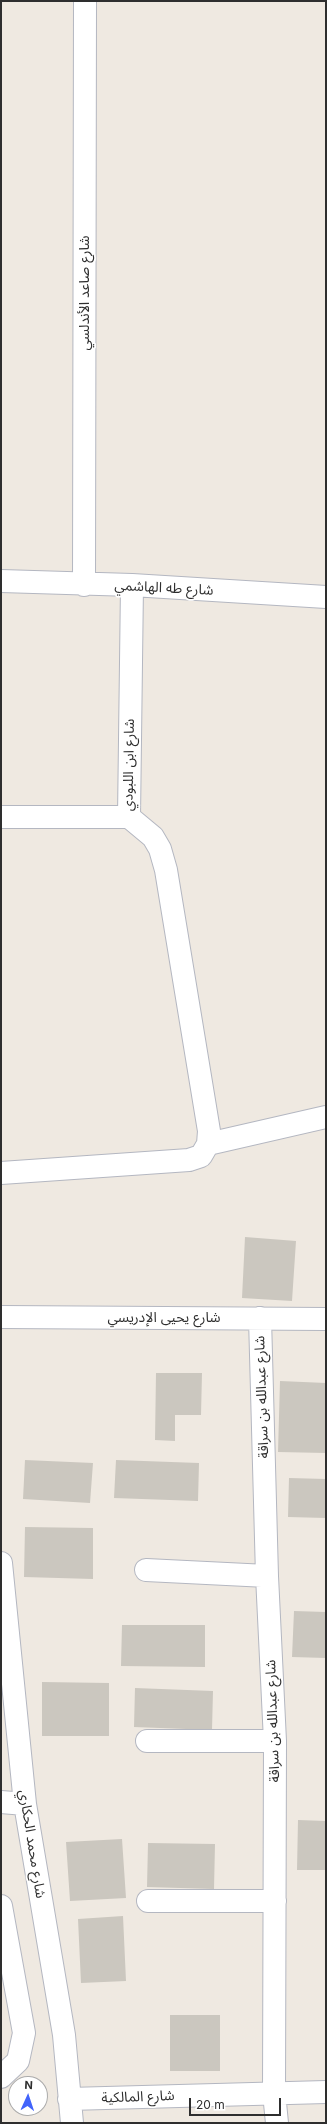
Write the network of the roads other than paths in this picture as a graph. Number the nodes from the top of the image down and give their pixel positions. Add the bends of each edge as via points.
1 (85, 1) edge
2 (1, 581) edge
3 (84, 585) junction
4 (132, 585) junction
5 (326, 597) edge
6 (1, 817) edge
7 (129, 817) junction
8 (326, 1117) edge
9 (208, 1144) junction
10 (1, 1173) edge
11 (1, 1317) edge
12 (260, 1318) junction
13 (326, 1319) edge
14 (1, 1563) edge
15 (146, 1570) dead end
16 (267, 1576) junction
17 (147, 1741) dead end
18 (275, 1741) junction
19 (1, 1802) edge
20 (25, 1804) junction
21 (148, 1901) dead end
22 (276, 1901) junction
23 (1, 1906) edge
24 (3, 1930) edge
25 (1, 2077) edge
26 (326, 2092) edge
27 (274, 2093) junction
28 (69, 2099) junction
29 (72, 2123) edge
30 (276, 2123) edge

1 - 3 street, شارع صاعد الأندلسي
2 - 3 street, شارع طه الهاشمي
3 - 4 street, شارع طه الهاشمي
4 - 5 street, شارع طه الهاشمي
4 - 7 street, شارع ابن اللبودي
6 - 7 street, شارع ابن اللبودي
7 - 9 street via 154,837 166,870 209,1131
8 - 9 street
9 - 10 street via 200,1156 189,1160
11 - 12 street, شارع يحيى الإدريسي
12 - 13 street, شارع يحيى الإدريسي
12 - 16 street, شارع عبدالله بن سراقة
14 - 20 street, شارع محمد الحكاري
15 - 16 street
16 - 18 street, شارع عبدالله بن سراقة
17 - 18 street
18 - 22 street, شارع عبدالله بن سراقة
19 - 20 street
20 - 28 street, شارع محمد الحكاري via 64,2036
21 - 22 street
22 - 27 street, شارع عبدالله بن سراقة
23 - 24 street
24 - 25 street via 24,2033 18,2061
26 - 27 street, شارع المالكية
27 - 28 street, شارع المالكية
27 - 30 street, شارع عبدالله بن سراقة
28 - 29 street, شارع محمد الحكاري

